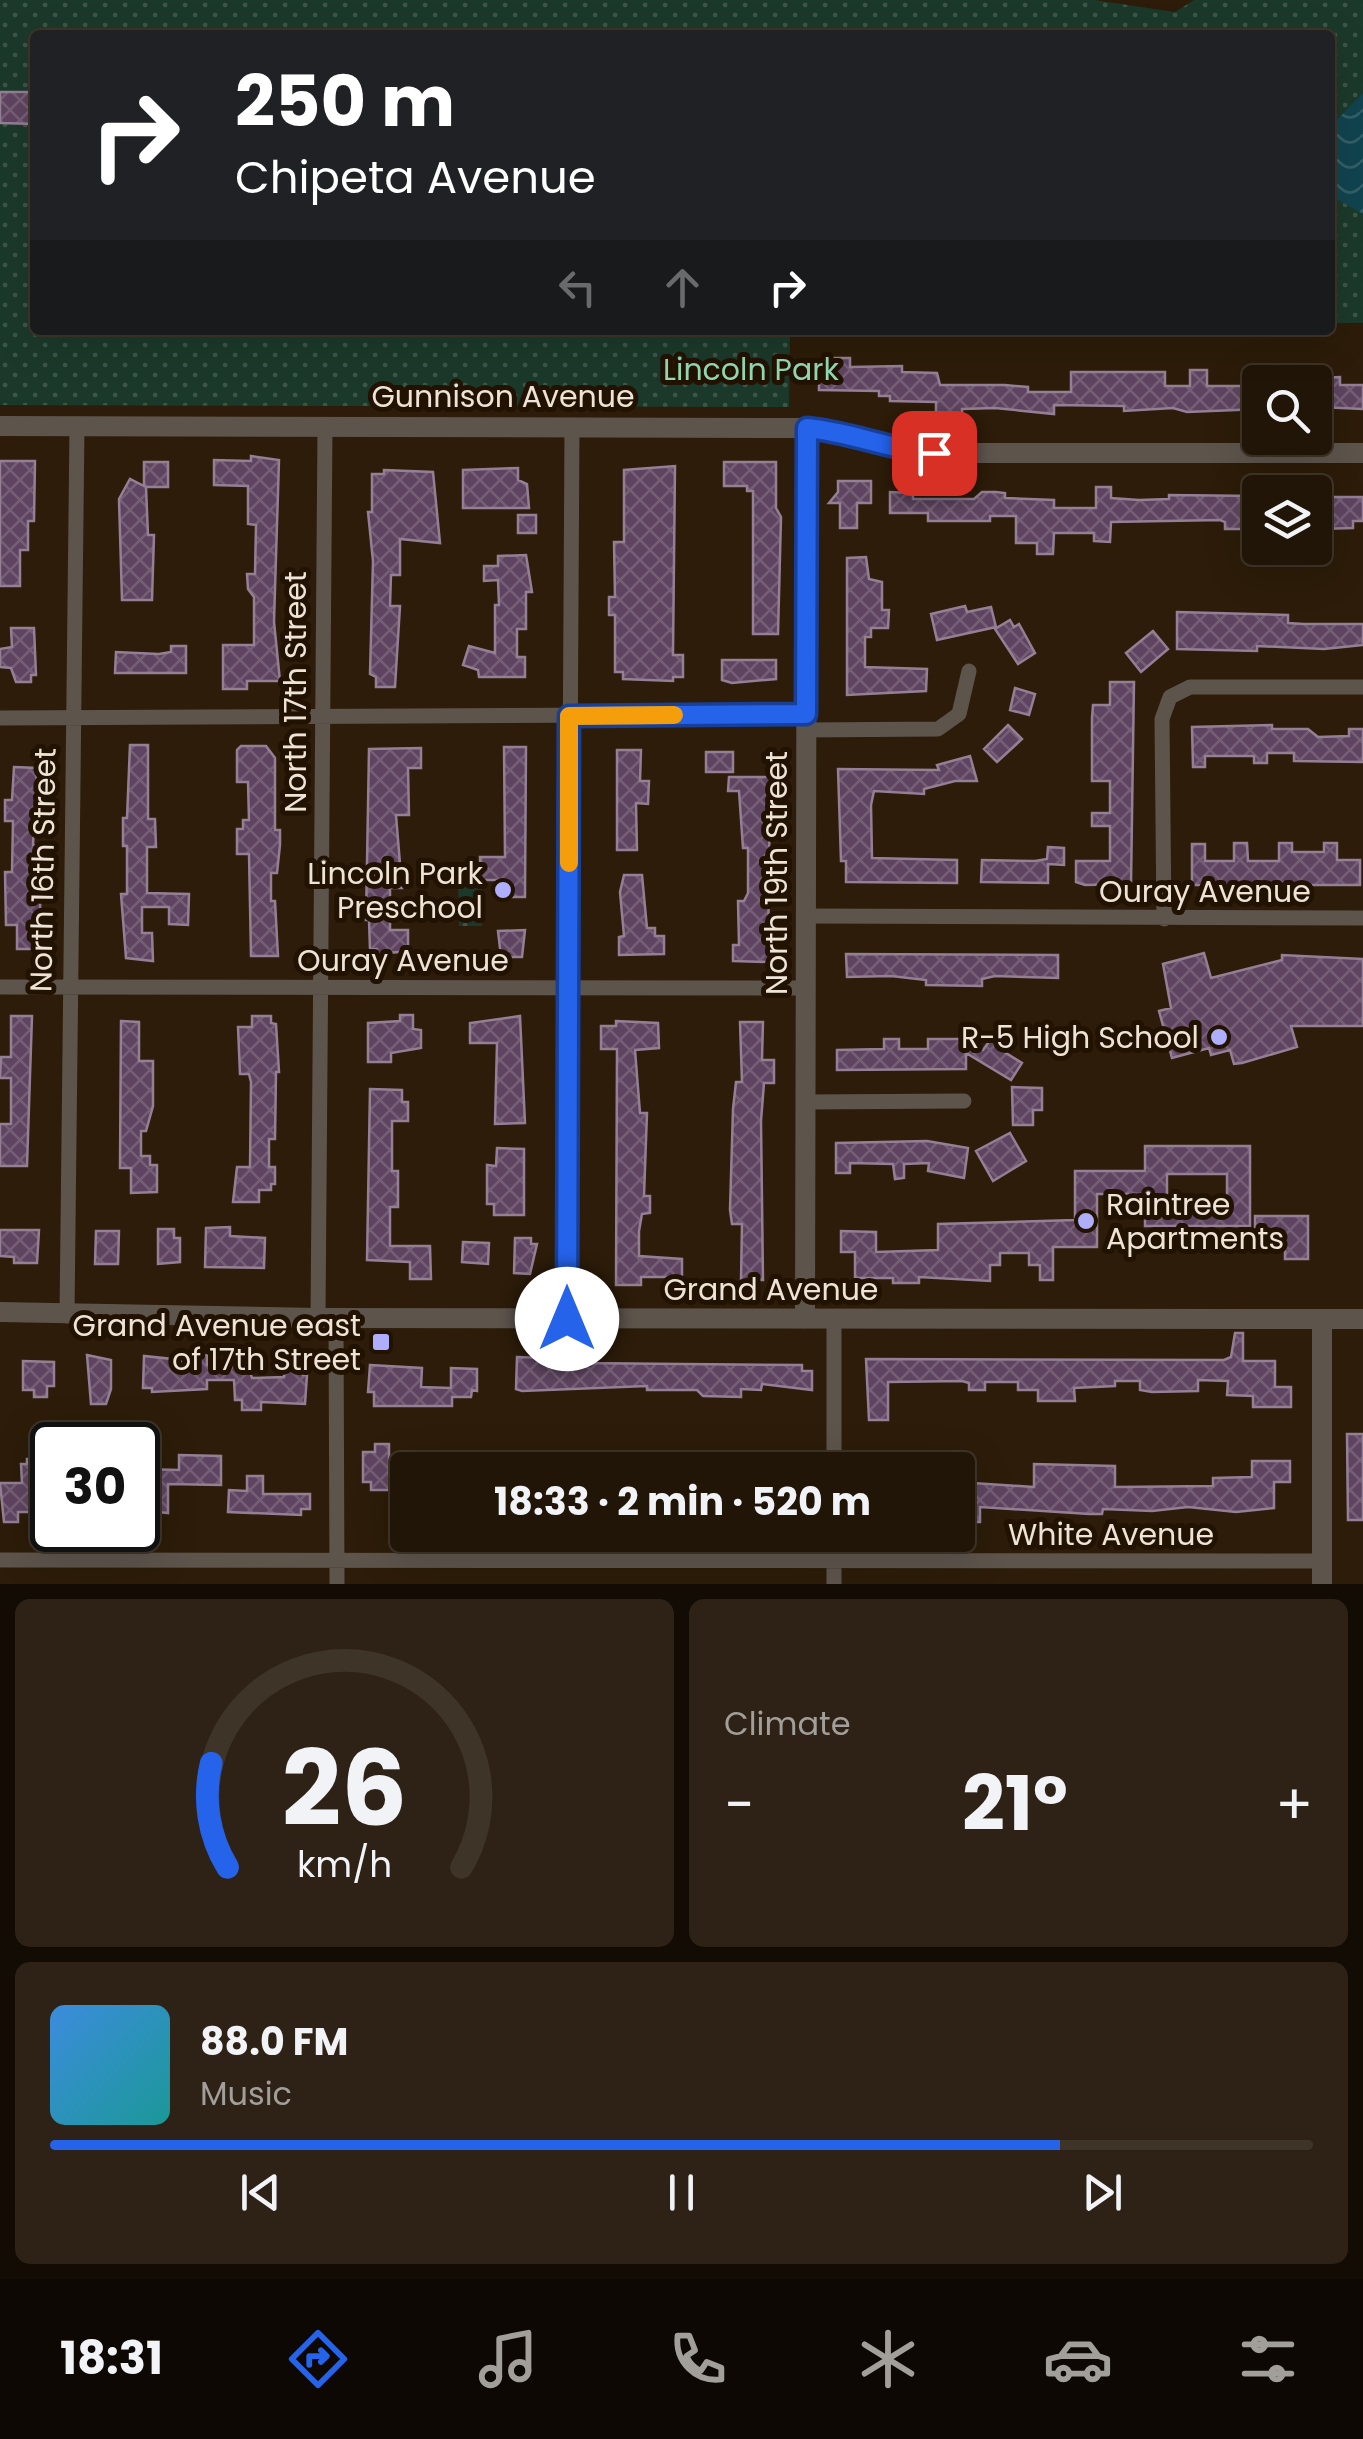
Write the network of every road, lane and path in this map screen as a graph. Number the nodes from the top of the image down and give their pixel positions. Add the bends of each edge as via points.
1 (0, 426) edge
2 (77, 426) junction
3 (325, 426) junction
4 (572, 427) junction
5 (807, 428) junction
6 (1363, 453) edge
7 (969, 671) dead end
8 (1363, 687) edge
9 (569, 716) junction
10 (74, 717) junction
11 (0, 718) edge
12 (322, 718) junction
13 (806, 722) junction
14 (806, 916) junction
15 (1164, 918) junction
16 (1363, 918) edge
17 (68, 987) junction
18 (0, 988) edge
19 (320, 988) junction
20 (568, 988) junction
21 (806, 988) junction
22 (805, 1102) junction
23 (964, 1102) dead end
24 (0, 1312) edge
25 (67, 1316) junction
26 (327, 1318) junction
27 (567, 1319) junction
28 (805, 1319) junction
29 (834, 1319) junction
30 (1322, 1319) junction
31 (1363, 1319) edge
32 (834, 1452) edge
33 (834, 1552) edge
34 (0, 1560) edge
35 (336, 1560) junction
36 (834, 1561) junction
37 (1322, 1561) junction
38 (336, 1584) edge
39 (834, 1584) edge
40 (1322, 1584) edge

1 - 2 street, Gunnison Avenue
2 - 3 street, Gunnison Avenue
2 - 10 street, North 16th Street
3 - 4 street, Gunnison Avenue
3 - 12 street, North 17th Street
4 - 5 street, Gunnison Avenue
4 - 9 street
5 - 6 street, Gunnison Avenue via 934,453
5 - 13 street, North 19th Street
7 - 13 street via 959,714 938,728
8 - 15 street via 1190,686 1170,698 1162,719
9 - 12 street
9 - 13 street
9 - 20 street
10 - 11 street
10 - 12 street
10 - 17 street, North 16th Street
12 - 19 street, North 17th Street
13 - 14 street, North 19th Street
14 - 15 street, Ouray Avenue
14 - 21 street, North 19th Street
15 - 16 street, Ouray Avenue
17 - 18 street, Ouray Avenue
17 - 19 street, Ouray Avenue
17 - 25 street, North 16th Street
19 - 20 street, Ouray Avenue
19 - 26 street, North 17th Street
20 - 21 street, Ouray Avenue
20 - 27 street
21 - 22 street, North 19th Street
22 - 23 street
22 - 28 street, North 19th Street
24 - 25 street, Grand Avenue
25 - 26 street, Grand Avenue
26 - 27 street, Grand Avenue
26 - 35 street, North 17th Street
27 - 28 street, Grand Avenue
28 - 29 street, Grand Avenue
29 - 30 street, Grand Avenue
29 - 32 street
30 - 31 street, Grand Avenue
30 - 37 street
33 - 36 street
34 - 35 street, White Avenue
35 - 36 street, White Avenue
35 - 38 street, North 17th Street
36 - 37 street, White Avenue
36 - 39 street
37 - 40 street

